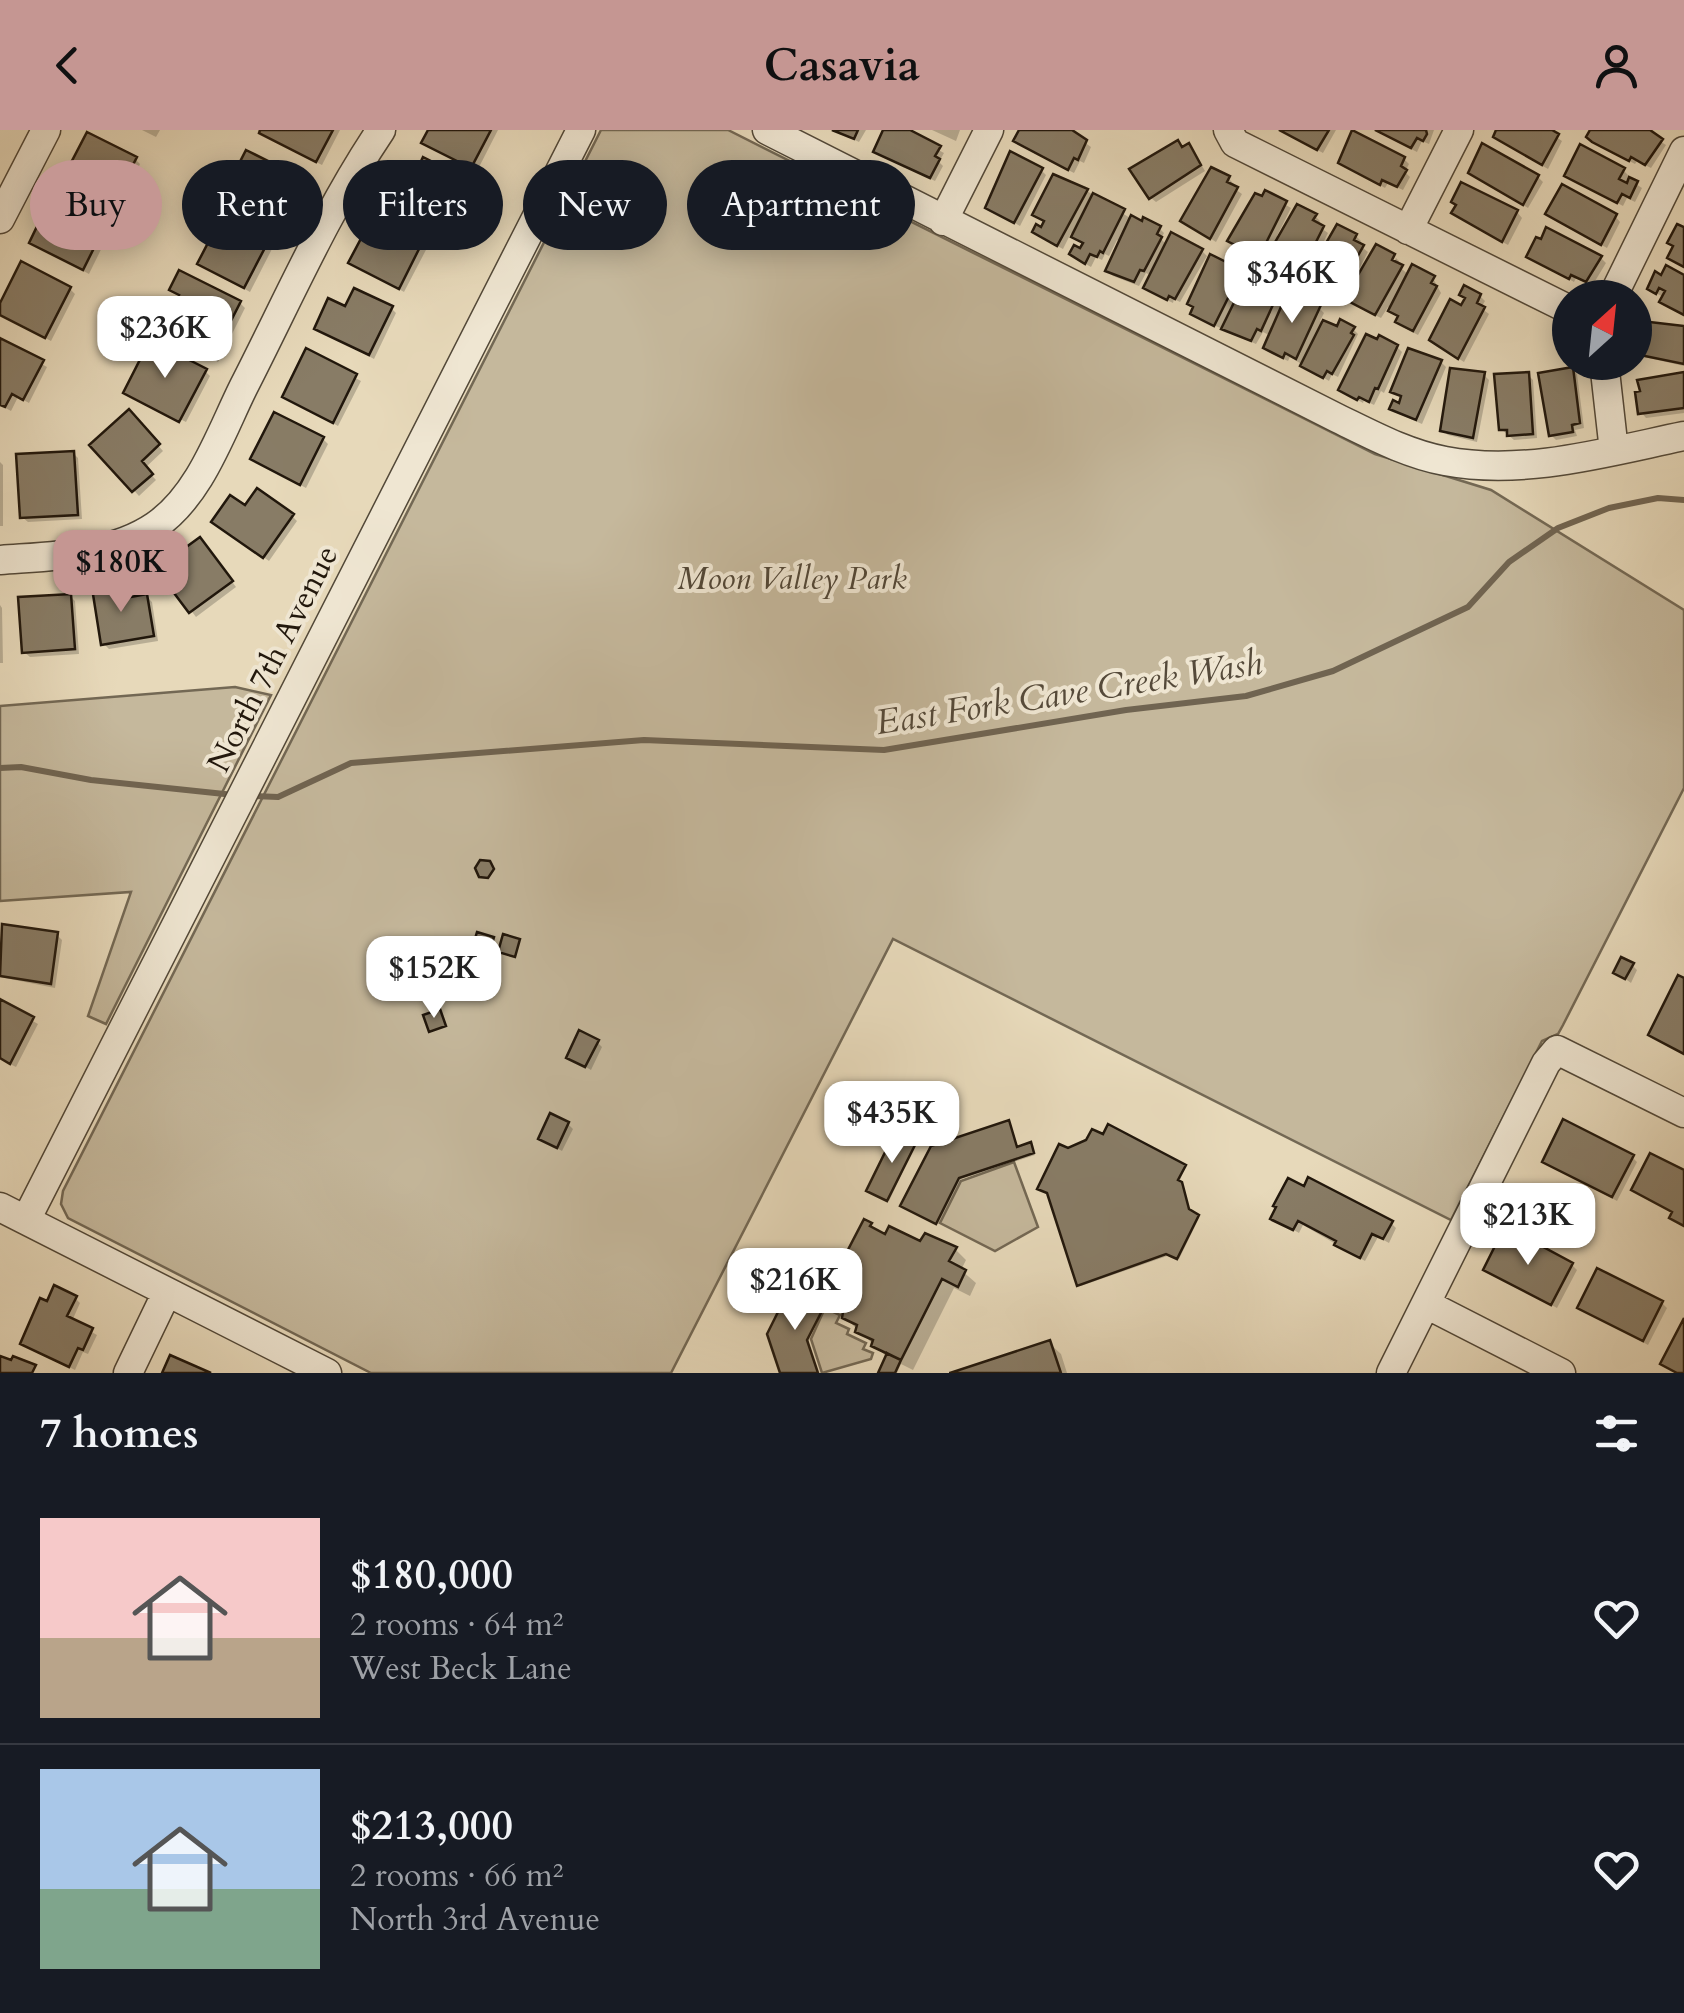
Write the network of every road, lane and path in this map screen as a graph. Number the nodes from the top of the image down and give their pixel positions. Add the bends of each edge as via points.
1 (46, 130) edge
2 (381, 130) edge
3 (580, 130) edge
4 (767, 130) edge
5 (989, 130) edge
6 (1459, 130) edge
7 (1228, 132) edge
8 (1684, 151) edge
9 (0, 219) edge
10 (943, 221) junction
11 (1408, 230) junction
12 (1621, 280) edge
13 (1552, 301) edge
14 (1606, 380) edge
15 (1684, 436) edge
16 (1614, 450) junction
17 (0, 560) edge
18 (1684, 1113) edge
19 (0, 1206) edge
20 (26, 1220) junction
21 (167, 1292) junction
22 (1426, 1304) junction
23 (128, 1373) edge
24 (327, 1373) edge
25 (1391, 1373) edge
26 (1561, 1373) edge

1 - 9 street
2 - 17 street via 347,182 178,506 157,526 102,549
3 - 20 street, North 7th Avenue
4 - 10 street
5 - 10 street
6 - 11 street
7 - 11 street
8 - 12 street
10 - 16 street via 1417,454 1525,466
11 - 13 street
14 - 16 street
15 - 16 street
18 - 22 street via 1557,1050
19 - 20 street
20 - 21 street
21 - 23 street
21 - 24 street
22 - 25 street
22 - 26 street

